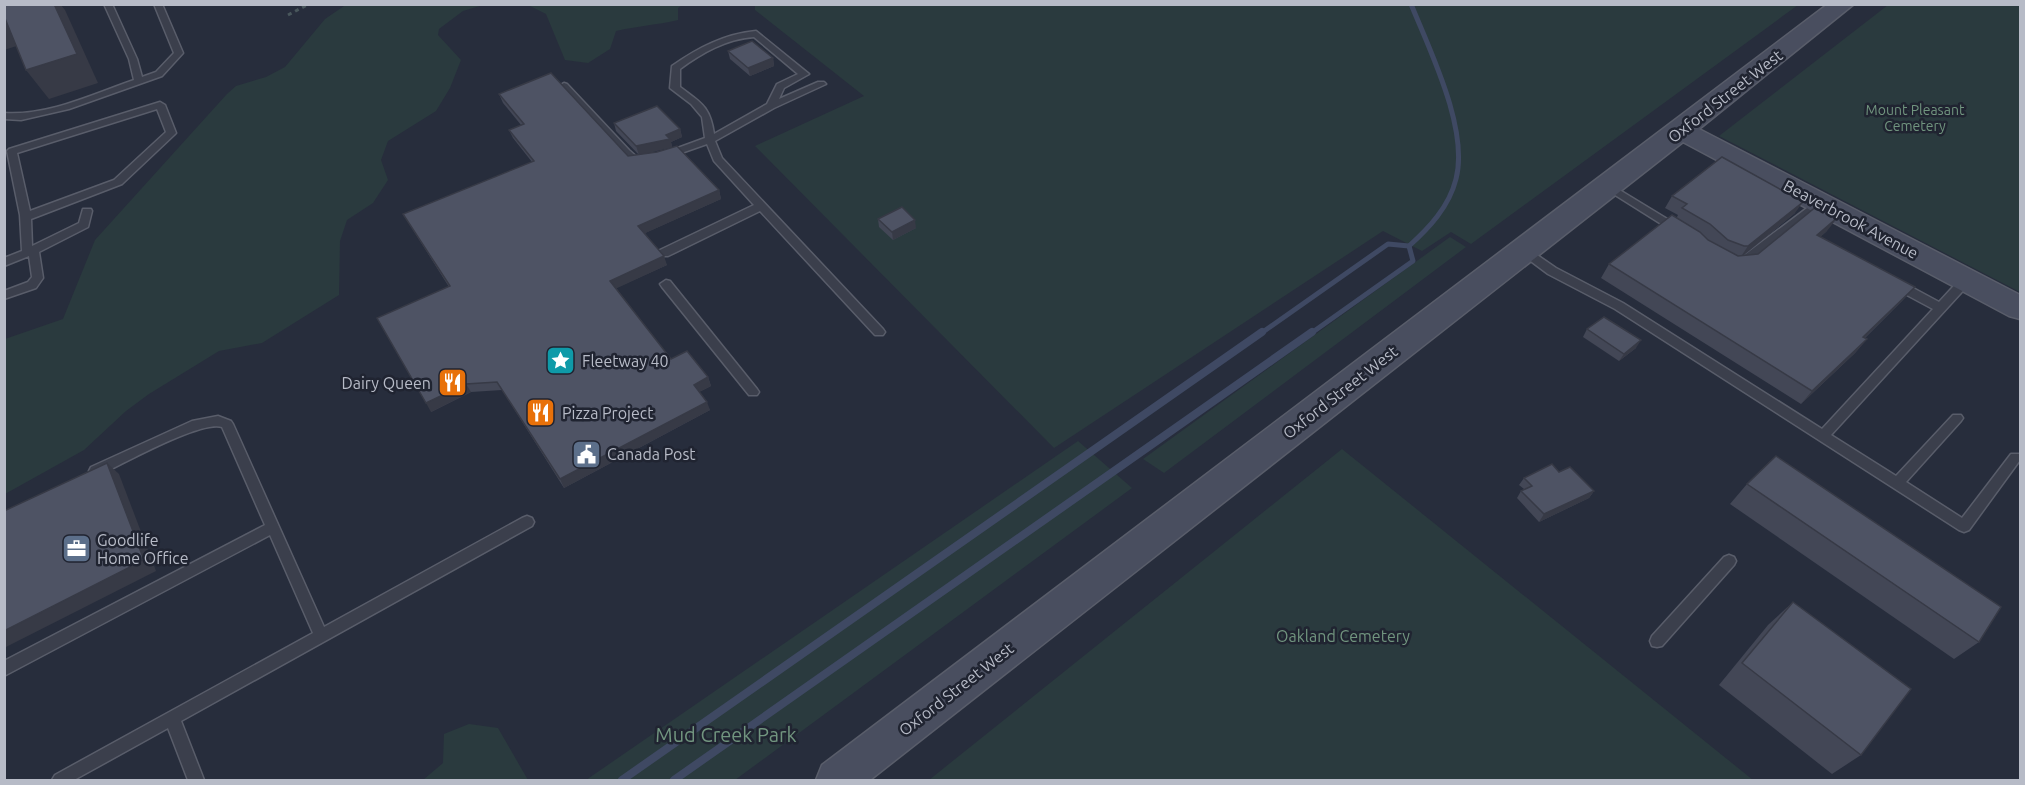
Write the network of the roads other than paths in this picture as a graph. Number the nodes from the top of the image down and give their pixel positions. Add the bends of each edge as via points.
1 (108, 4) edge
2 (158, 4) edge
3 (1843, 4) edge
4 (139, 81) junction
5 (821, 84) dead end
6 (564, 86) edge
7 (771, 106) junction
8 (4, 116) edge
9 (1681, 130) junction
10 (710, 140) junction
11 (1608, 186) junction
12 (1819, 202) junction
13 (761, 207) junction
14 (87, 211) dead end
15 (25, 218) junction
16 (1687, 235) edge
17 (1524, 250) junction
18 (30, 251) junction
19 (664, 253) edge
20 (4, 262) edge
21 (1734, 265) edge
22 (1885, 278) edge
23 (1967, 279) junction
24 (666, 284) dead end
25 (4, 295) edge
26 (1941, 308) junction
27 (2020, 308) edge
28 (879, 332) dead end
29 (753, 392) dead end
30 (1957, 418) dead end
31 (1823, 436) junction
32 (2015, 458) dead end
33 (80, 478) edge
34 (1897, 483) junction
35 (527, 522) dead end
36 (273, 527) junction
37 (1729, 561) dead end
38 (321, 636) junction
39 (1656, 641) dead end
40 (4, 669) edge
41 (172, 718) junction
42 (60, 780) edge
43 (196, 780) edge
44 (837, 780) edge

1 - 4 lane
2 - 4 lane via 178,53 159,74
3 - 9 main road, Oxford Street West
4 - 8 lane via 66,107 21,117
5 - 7 lane
6 - 10 lane via 636,161 676,153
7 - 10 lane
7 - 10 lane via 780,86 804,74 756,34 729,38 698,51 675,68 675,88 707,116
9 - 11 main road, Oxford Street West
9 - 12 main road, Beaverbrook Avenue
10 - 13 lane via 717,159
11 - 16 lane
11 - 17 main road, Oxford Street West
12 - 21 lane via 1744,263
12 - 23 main road, Beaverbrook Avenue
13 - 19 lane
13 - 28 lane
14 - 18 lane via 84,225
15 - 15 lane via 12,151 160,105 171,133 118,182
15 - 18 lane
17 - 31 lane via 1552,271 1619,306
17 - 44 main road, Oxford Street West
18 - 20 lane
18 - 25 lane via 38,278 32,285
22 - 26 lane
23 - 26 lane
23 - 27 main road, Beaverbrook Avenue
24 - 29 lane
26 - 31 lane
30 - 34 lane
31 - 34 lane
32 - 34 lane via 1964,526
33 - 36 lane via 196,424 218,421 227,424
35 - 38 lane
36 - 38 lane
36 - 40 lane
37 - 39 lane
38 - 41 lane
41 - 42 lane
41 - 43 lane

